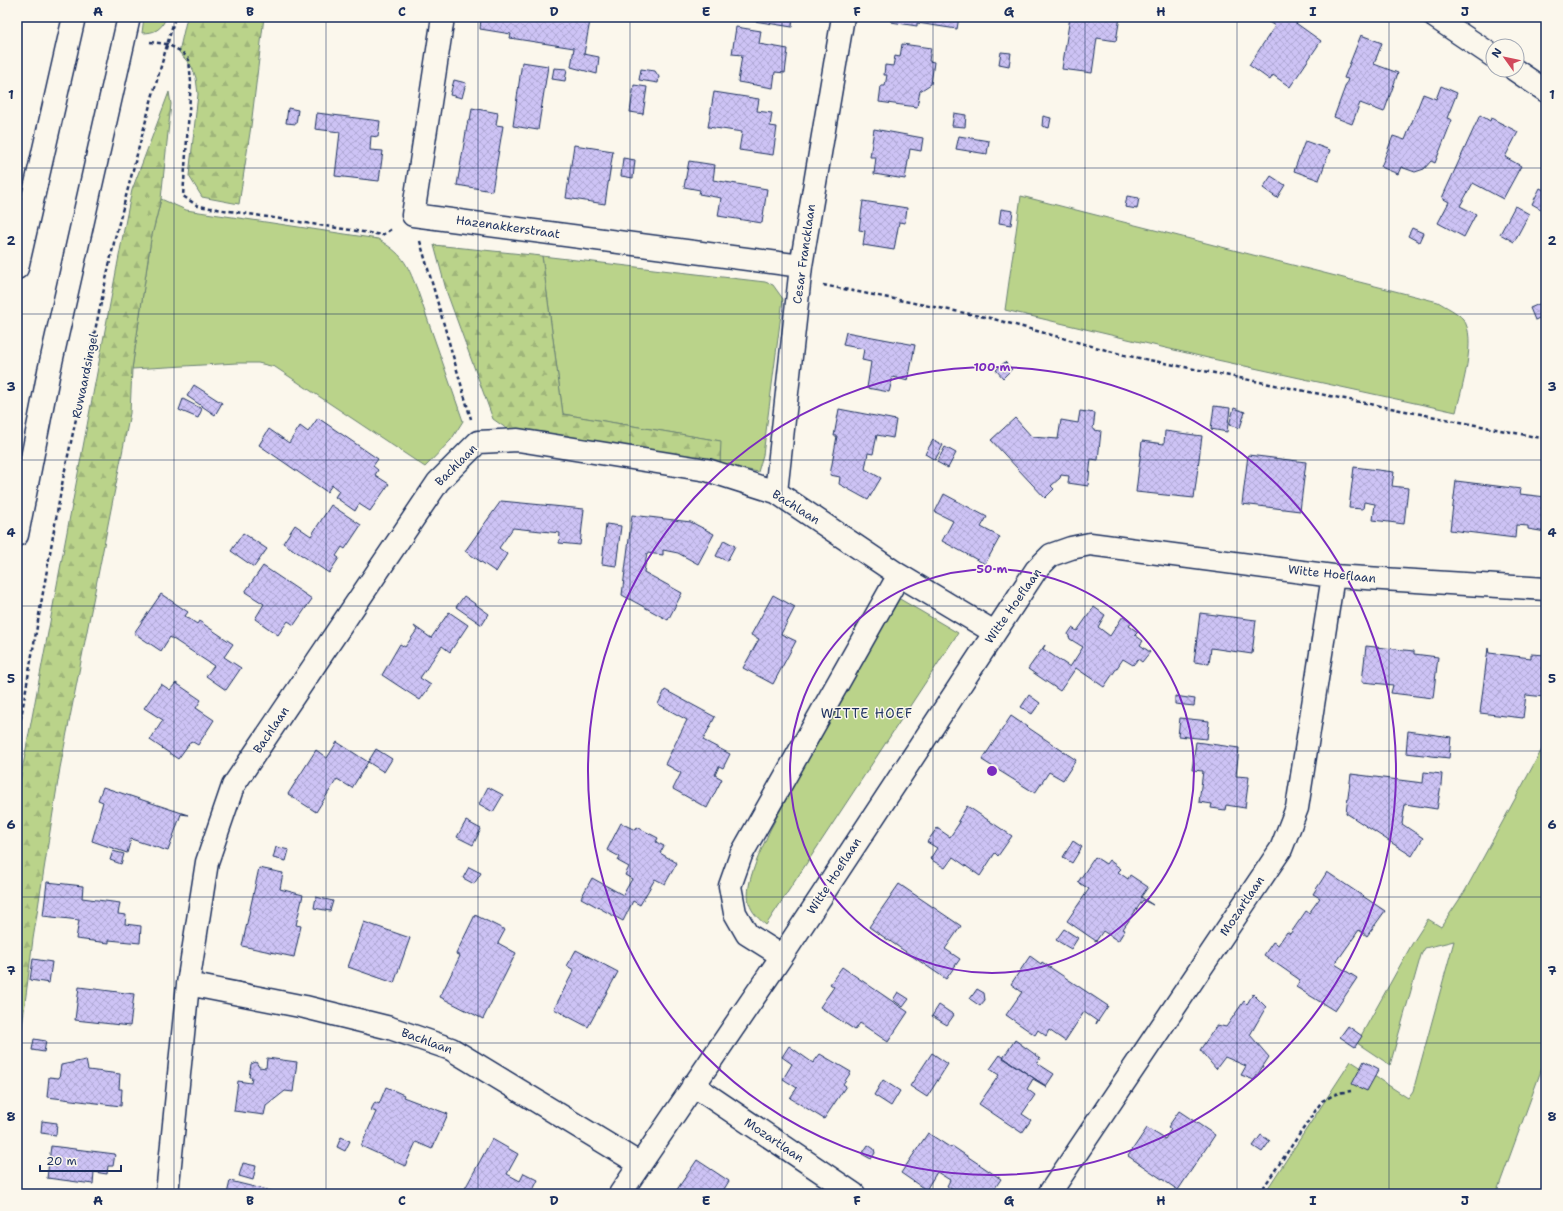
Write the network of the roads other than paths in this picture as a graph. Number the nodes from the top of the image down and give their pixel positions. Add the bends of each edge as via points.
1 (74, 17) edge
2 (129, 17) edge
3 (443, 17) edge
4 (843, 17) edge
5 (1435, 17) edge
6 (1485, 51) edge
7 (1525, 77) edge
8 (1546, 91) edge
9 (17, 268) edge
10 (800, 273) junction
11 (776, 492) junction
12 (17, 534) edge
13 (899, 575) junction
14 (1332, 576) junction
15 (1546, 589) edge
16 (994, 632) junction
17 (782, 956) junction
18 (188, 984) junction
19 (693, 1085) junction
20 (640, 1164) junction
21 (167, 1194) edge
22 (620, 1194) edge
23 (854, 1194) edge
24 (1049, 1194) edge

1 - 9 street
2 - 12 street via 49,371
3 - 10 street, Hazenakkerstraat via 413,215
4 - 10 street, Cesar Francklaan
5 - 6 street
7 - 8 street
10 - 11 street, Cesar Francklaan
11 - 13 street, Bachlaan
11 - 18 street, Bachlaan via 706,470 518,440 478,442 438,482 233,786 207,862
13 - 16 street, Bachlaan
13 - 17 street via 741,855 730,886 735,913 747,934
14 - 15 street, Witte Hoeflaan
14 - 16 street, Witte Hoeflaan via 1090,544 1051,556 1036,570
14 - 24 street, Mozartlaan via 1297,808 1281,849
16 - 17 street, Witte Hoeflaan
17 - 19 street, Witte Hoeflaan
18 - 20 street, Bachlaan via 390,1028 451,1049
18 - 21 street, Bachlaan
19 - 20 street, Witte Hoeflaan
19 - 23 street, Mozartlaan
20 - 22 street, Witte Hoeflaan

